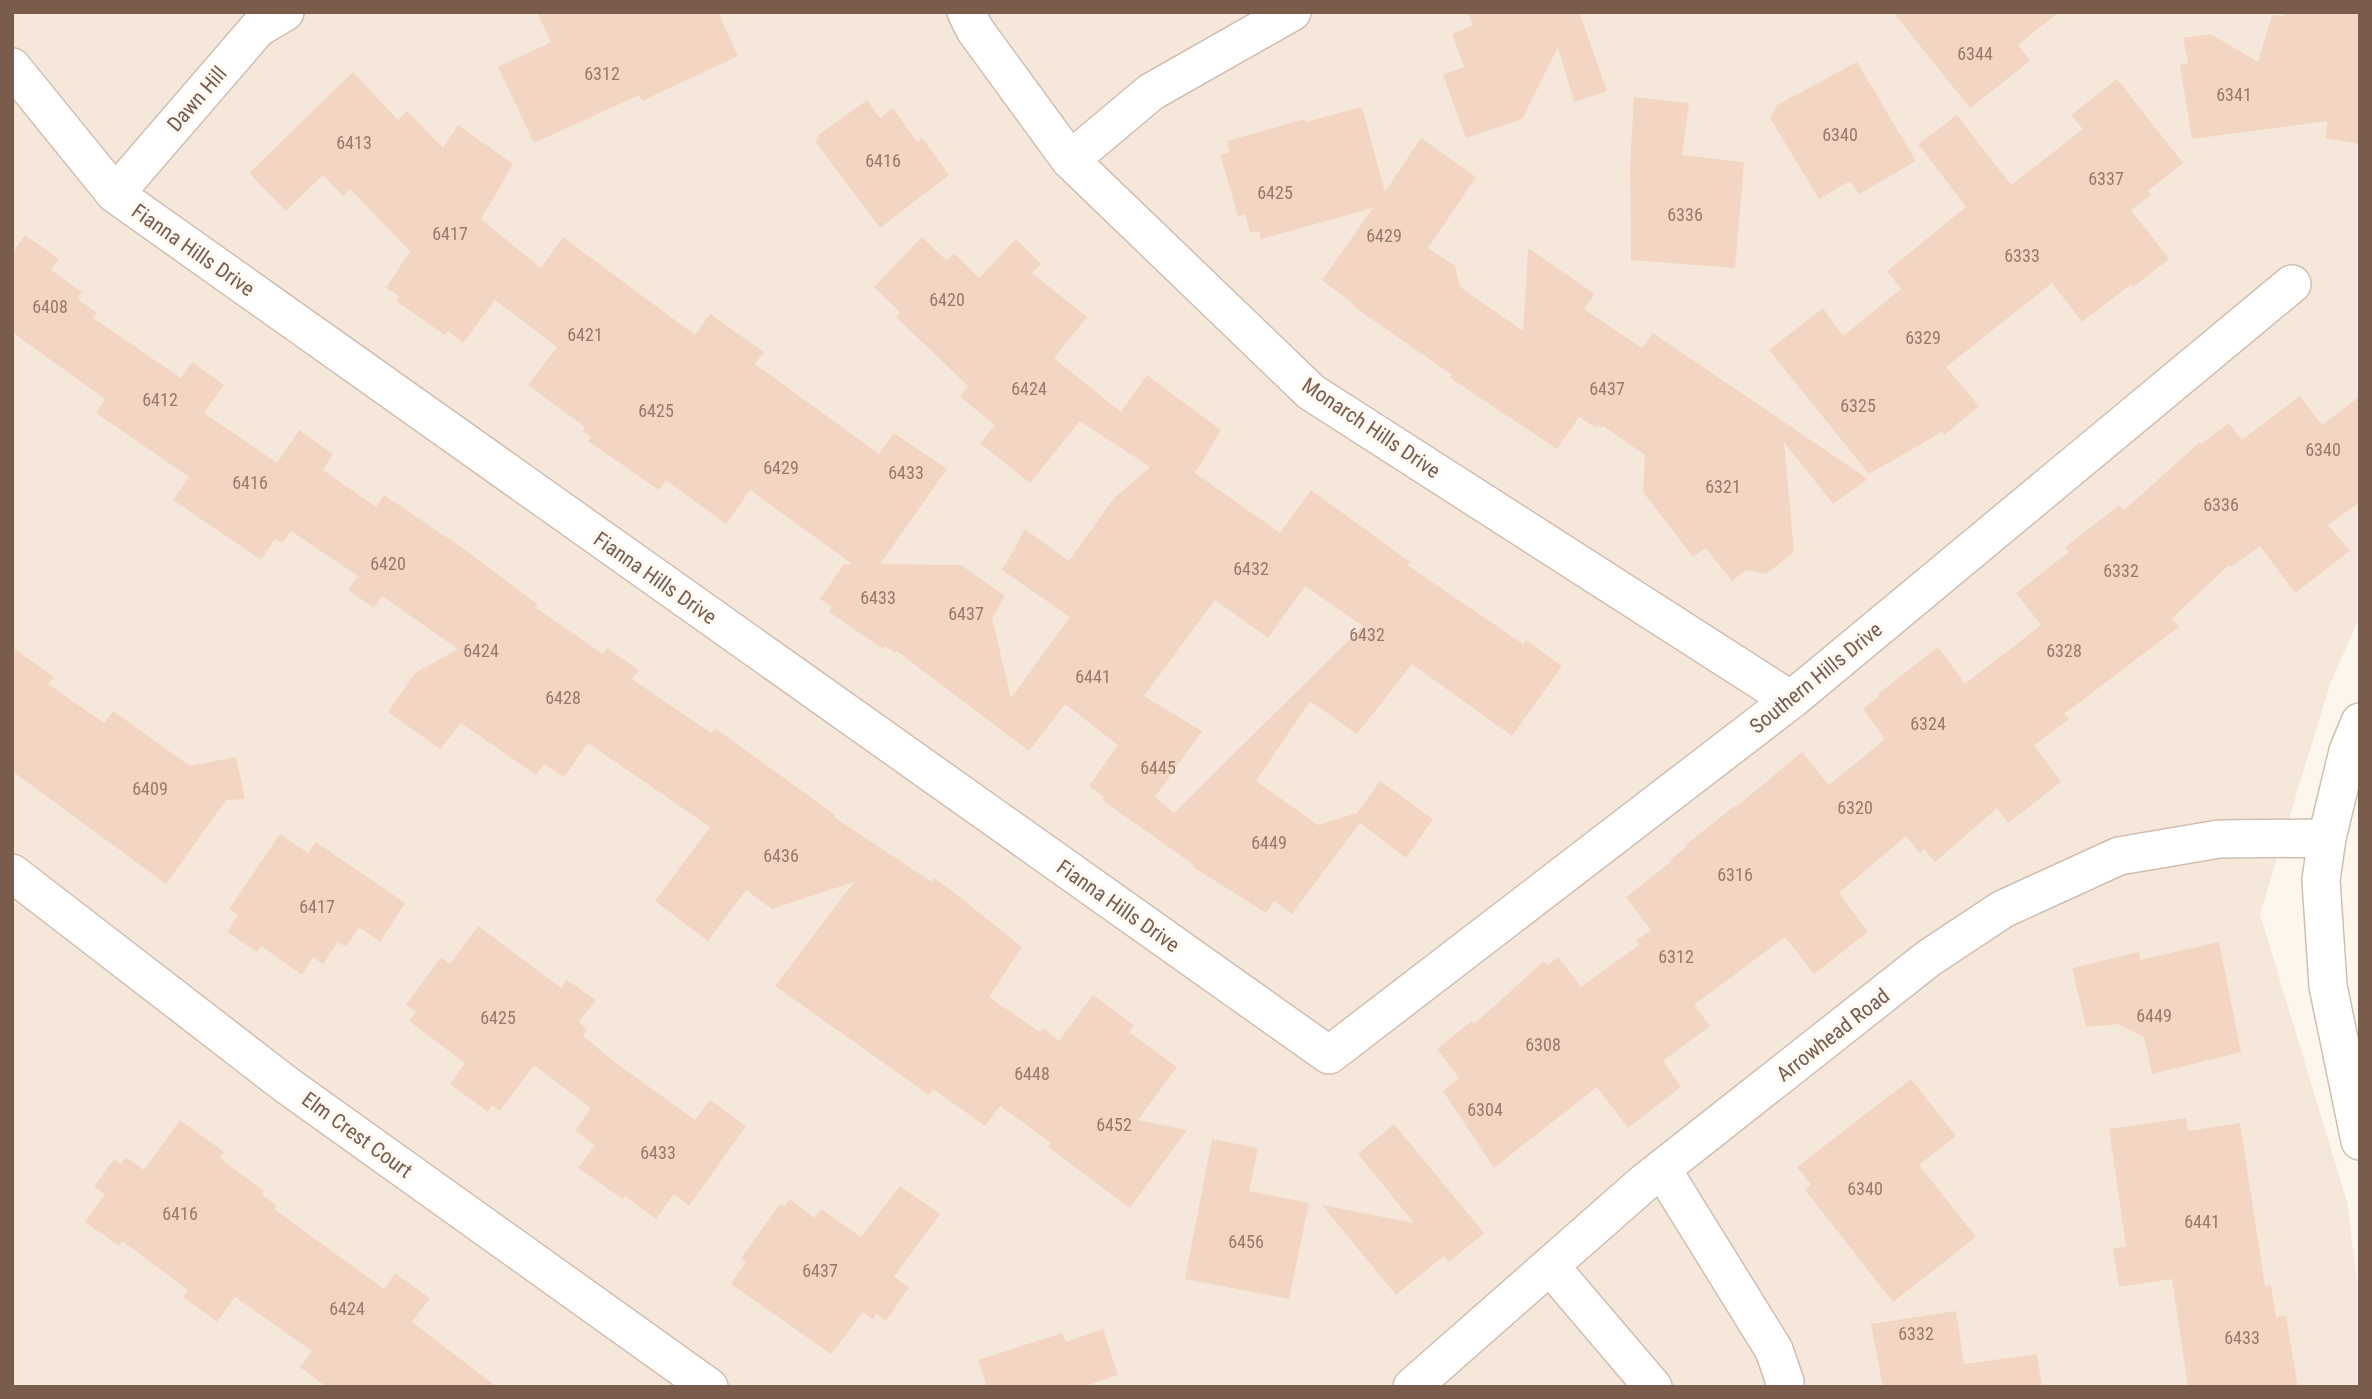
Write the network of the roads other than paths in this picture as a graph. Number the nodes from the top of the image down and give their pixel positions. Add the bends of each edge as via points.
1 (285, 12) edge
2 (966, 12) edge
3 (1292, 12) edge
4 (12, 67) edge
5 (1070, 160) junction
6 (115, 194) junction
7 (2292, 284) dead end
8 (1791, 700) junction
9 (2360, 722) edge
10 (2327, 838) junction
11 (12, 873) edge
12 (1329, 1055) joint
13 (2360, 1141) edge
14 (1662, 1169) junction
15 (1550, 1266) junction
16 (709, 1387) edge
17 (1412, 1387) edge
18 (1653, 1387) edge
19 (1784, 1387) edge

1 - 6 street, Dawn Hill via 258,28
2 - 5 street, Monarch Hills Drive
3 - 5 street via 1152,92
4 - 6 street, Fianna Hills Drive
5 - 8 street, Monarch Hills Drive via 1311,392
6 - 12 street, Fianna Hills Drive
7 - 8 street, Southern Hills Drive
8 - 12 street, Southern Hills Drive
9 - 10 street via 2348,751
10 - 13 street via 2321,880 2328,986
10 - 14 street, Arrowhead Road via 2219,839 2119,856 2003,909 1929,958
11 - 16 street, Elm Crest Court via 288,1086
14 - 15 street, Arrowhead Road
14 - 19 street via 1774,1350
15 - 17 street, Arrowhead Road
15 - 18 street

